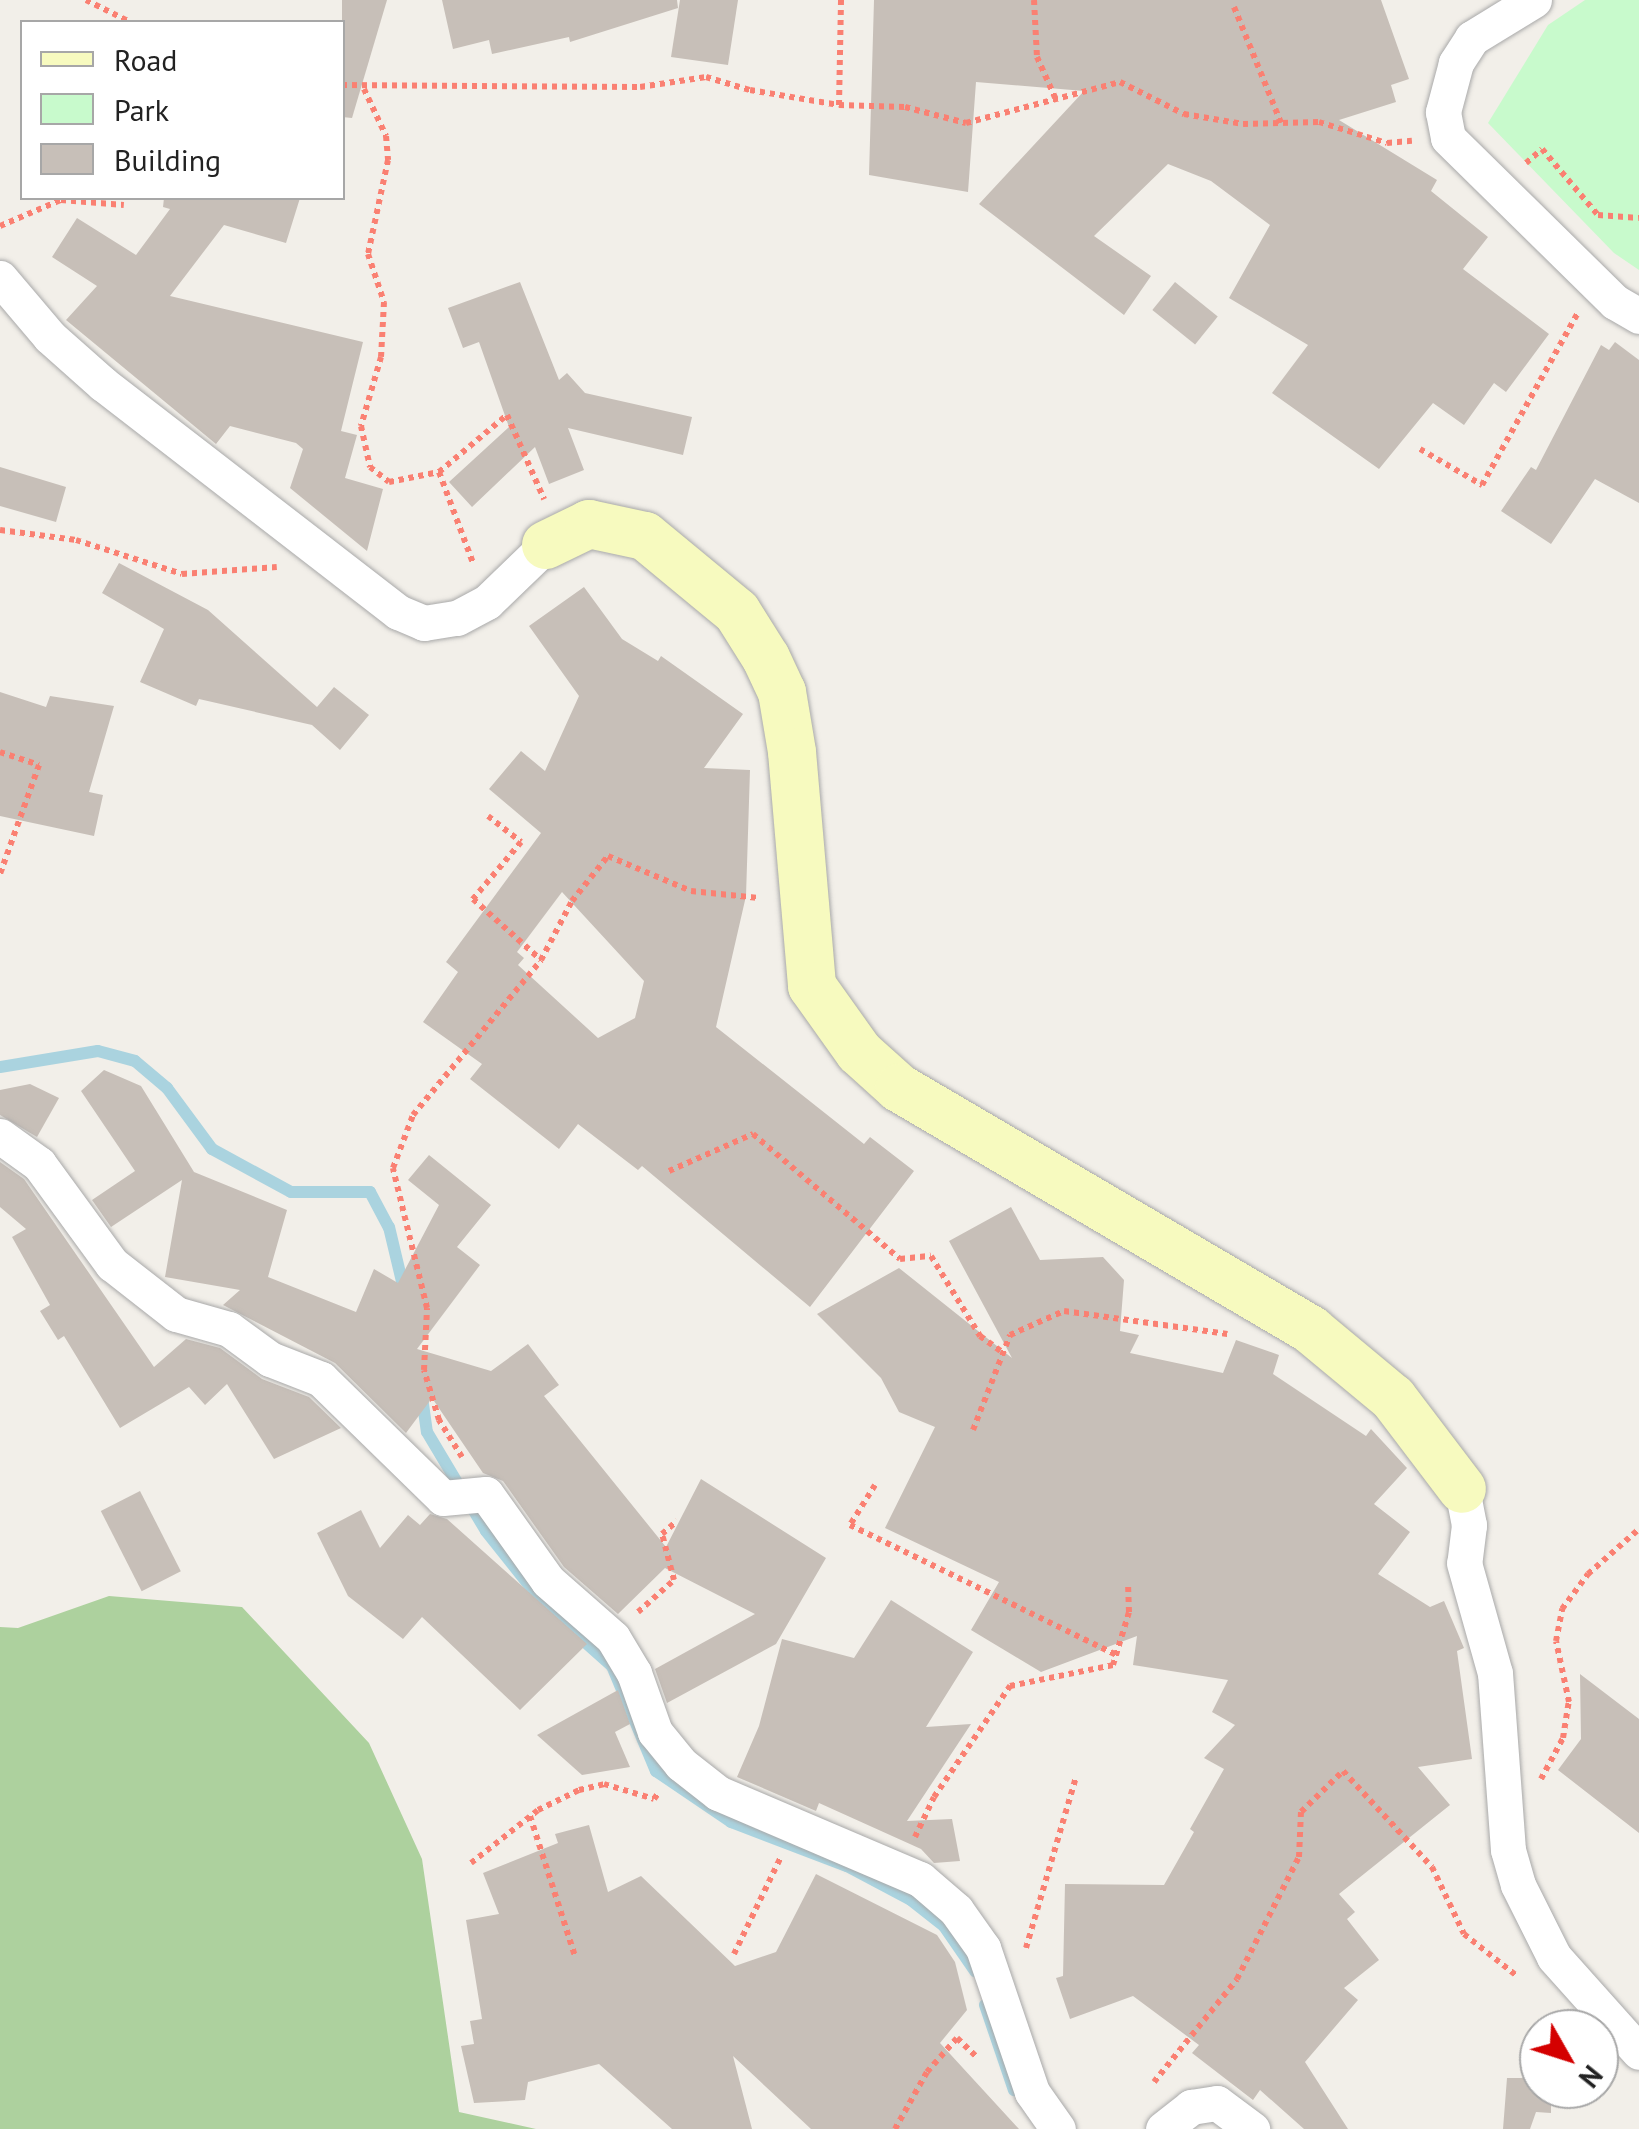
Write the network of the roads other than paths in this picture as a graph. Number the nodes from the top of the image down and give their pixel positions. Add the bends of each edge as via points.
1 (1534, 0) edge
2 (0, 278) edge
3 (1639, 316) edge
4 (553, 540) joint
5 (0, 1136) edge
6 (1462, 1489) joint
7 (1639, 2052) edge
8 (1156, 2113) edge
9 (1058, 2129) edge
10 (1252, 2129) edge

1 - 3 street via 1472,38 1456,63 1443,112 1448,138 1595,283
2 - 4 street via 50,337 103,384 398,612 424,623 457,618 487,602
4 - 6 street via 589,524 645,536 736,612 782,692 810,974 823,1009 899,1088 1354,1362 1393,1398
5 - 9 street via 39,1164 112,1264 176,1314 229,1329 270,1359 321,1379 443,1498 483,1497 548,1580 611,1636 670,1754 718,1793 900,1870 956,1910 983,1948 1008,2005 1032,2092
6 - 7 street via 1468,1525 1464,1563 1496,1673 1518,1884 1554,1957
8 - 10 street via 1217,2103

